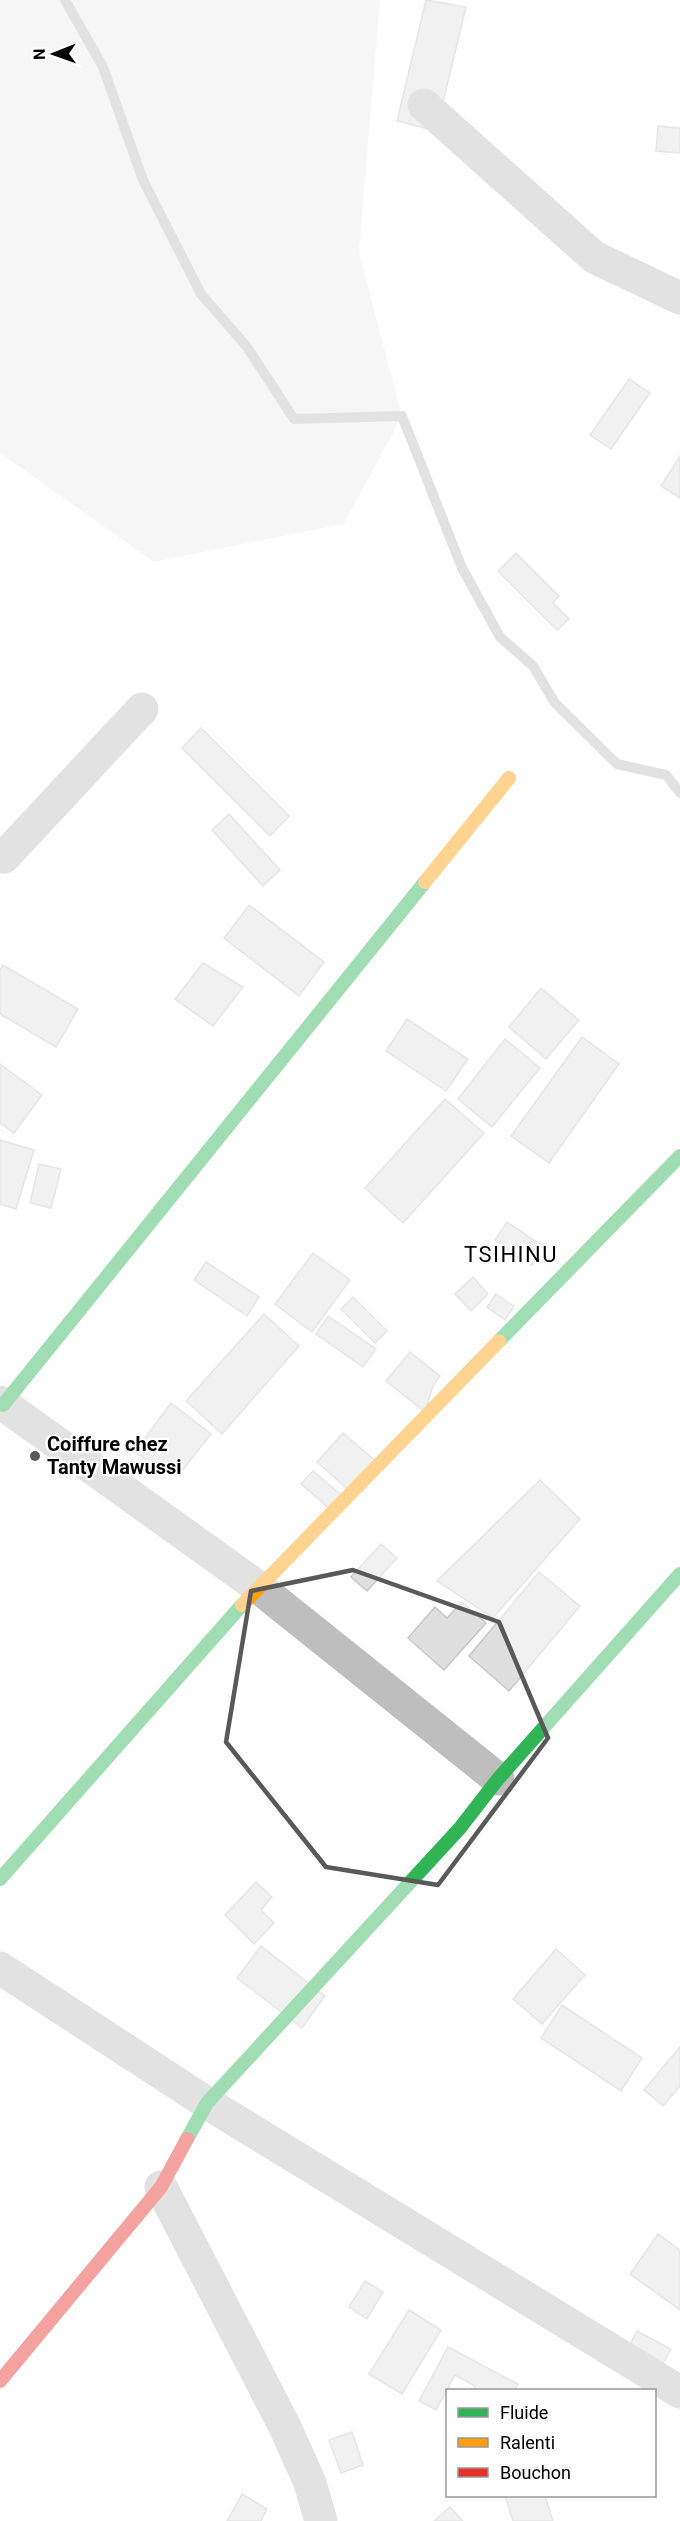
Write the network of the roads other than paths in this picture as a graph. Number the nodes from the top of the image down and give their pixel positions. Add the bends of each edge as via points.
1 (424, 105) dead end
2 (680, 298) edge
3 (142, 709) dead end
4 (508, 778) dead end
5 (1, 858) edge
6 (680, 1156) edge
7 (2, 1403) edge
8 (680, 1574) edge
9 (258, 1587) junction
10 (498, 1779) junction
11 (0, 1879) edge
12 (0, 1968) edge
13 (207, 2103) junction
14 (161, 2187) junction
15 (0, 2380) edge
16 (680, 2392) edge
17 (321, 2521) edge

1 - 2 street via 594,257
3 - 5 street
4 - 7 street
6 - 9 street
7 - 9 street
8 - 10 street
9 - 10 street
9 - 11 street
10 - 13 street via 460,1828
12 - 13 street
13 - 14 street
13 - 16 street
14 - 15 street
14 - 17 street via 285,2427

